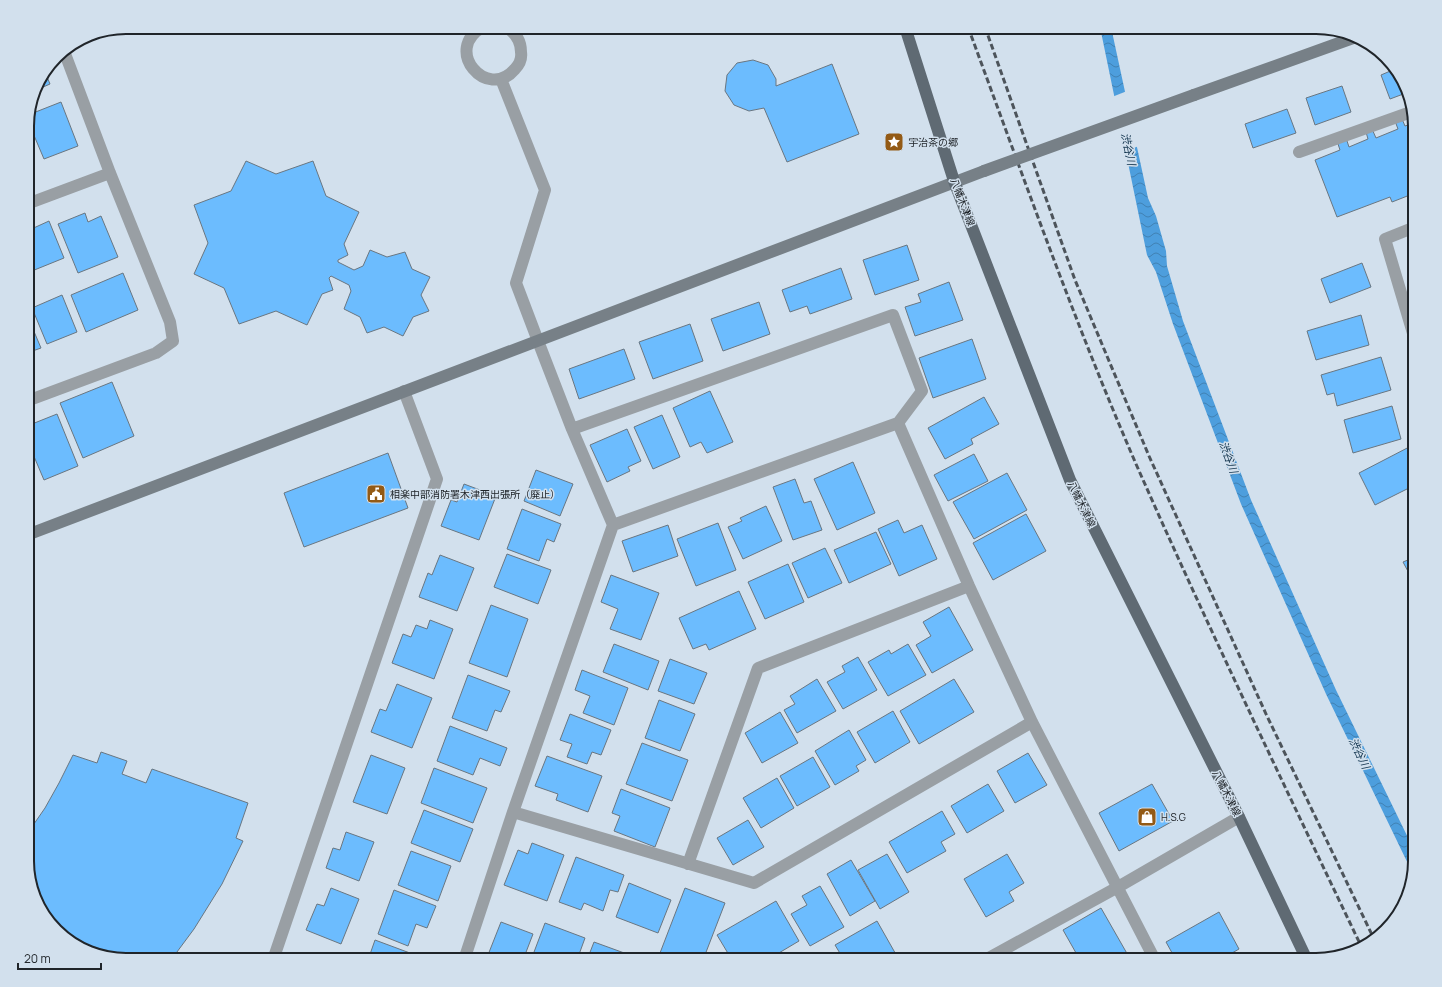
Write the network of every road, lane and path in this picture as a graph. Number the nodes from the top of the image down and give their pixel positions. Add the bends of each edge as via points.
1 (474, 34) edge
2 (515, 34) edge
3 (907, 34) edge
4 (1348, 40) edge
5 (66, 56) edge
6 (501, 79) junction
7 (1407, 113) edge
8 (1299, 152) dead end
9 (110, 173) junction
10 (954, 181) junction
11 (34, 201) edge
12 (1408, 230) edge
13 (1408, 316) edge
14 (538, 341) junction
15 (404, 391) junction
16 (34, 397) edge
17 (898, 423) junction
18 (572, 428) junction
19 (613, 525) junction
20 (34, 532) edge
21 (969, 586) junction
22 (1032, 722) junction
23 (513, 812) junction
24 (1239, 817) junction
25 (688, 864) junction
26 (1118, 887) junction
27 (275, 953) edge
28 (466, 953) edge
29 (998, 953) edge
30 (1151, 953) edge
31 (1304, 953) edge

1 - 6 street via 466,51 468,62 481,77
2 - 6 street via 521,44 522,55 511,74
3 - 10 main road, 八幡木津線
4 - 10 street, bridge
5 - 9 street
6 - 14 street via 545,190 516,282
7 - 8 street
9 - 11 street
9 - 16 street via 170,322 172,341 156,353
10 - 14 street
10 - 24 main road, 八幡木津線 via 1070,480
12 - 13 street via 1385,239
14 - 15 street
14 - 18 street
15 - 20 street
15 - 27 street via 437,478
17 - 18 street via 922,391 893,315
17 - 19 street
17 - 21 street
18 - 19 street
19 - 23 street
21 - 22 street
21 - 25 street via 758,668
22 - 25 street via 754,883
22 - 26 street
23 - 25 street
23 - 28 street
24 - 26 street
24 - 31 main road, 八幡木津線
26 - 29 street
26 - 30 street

